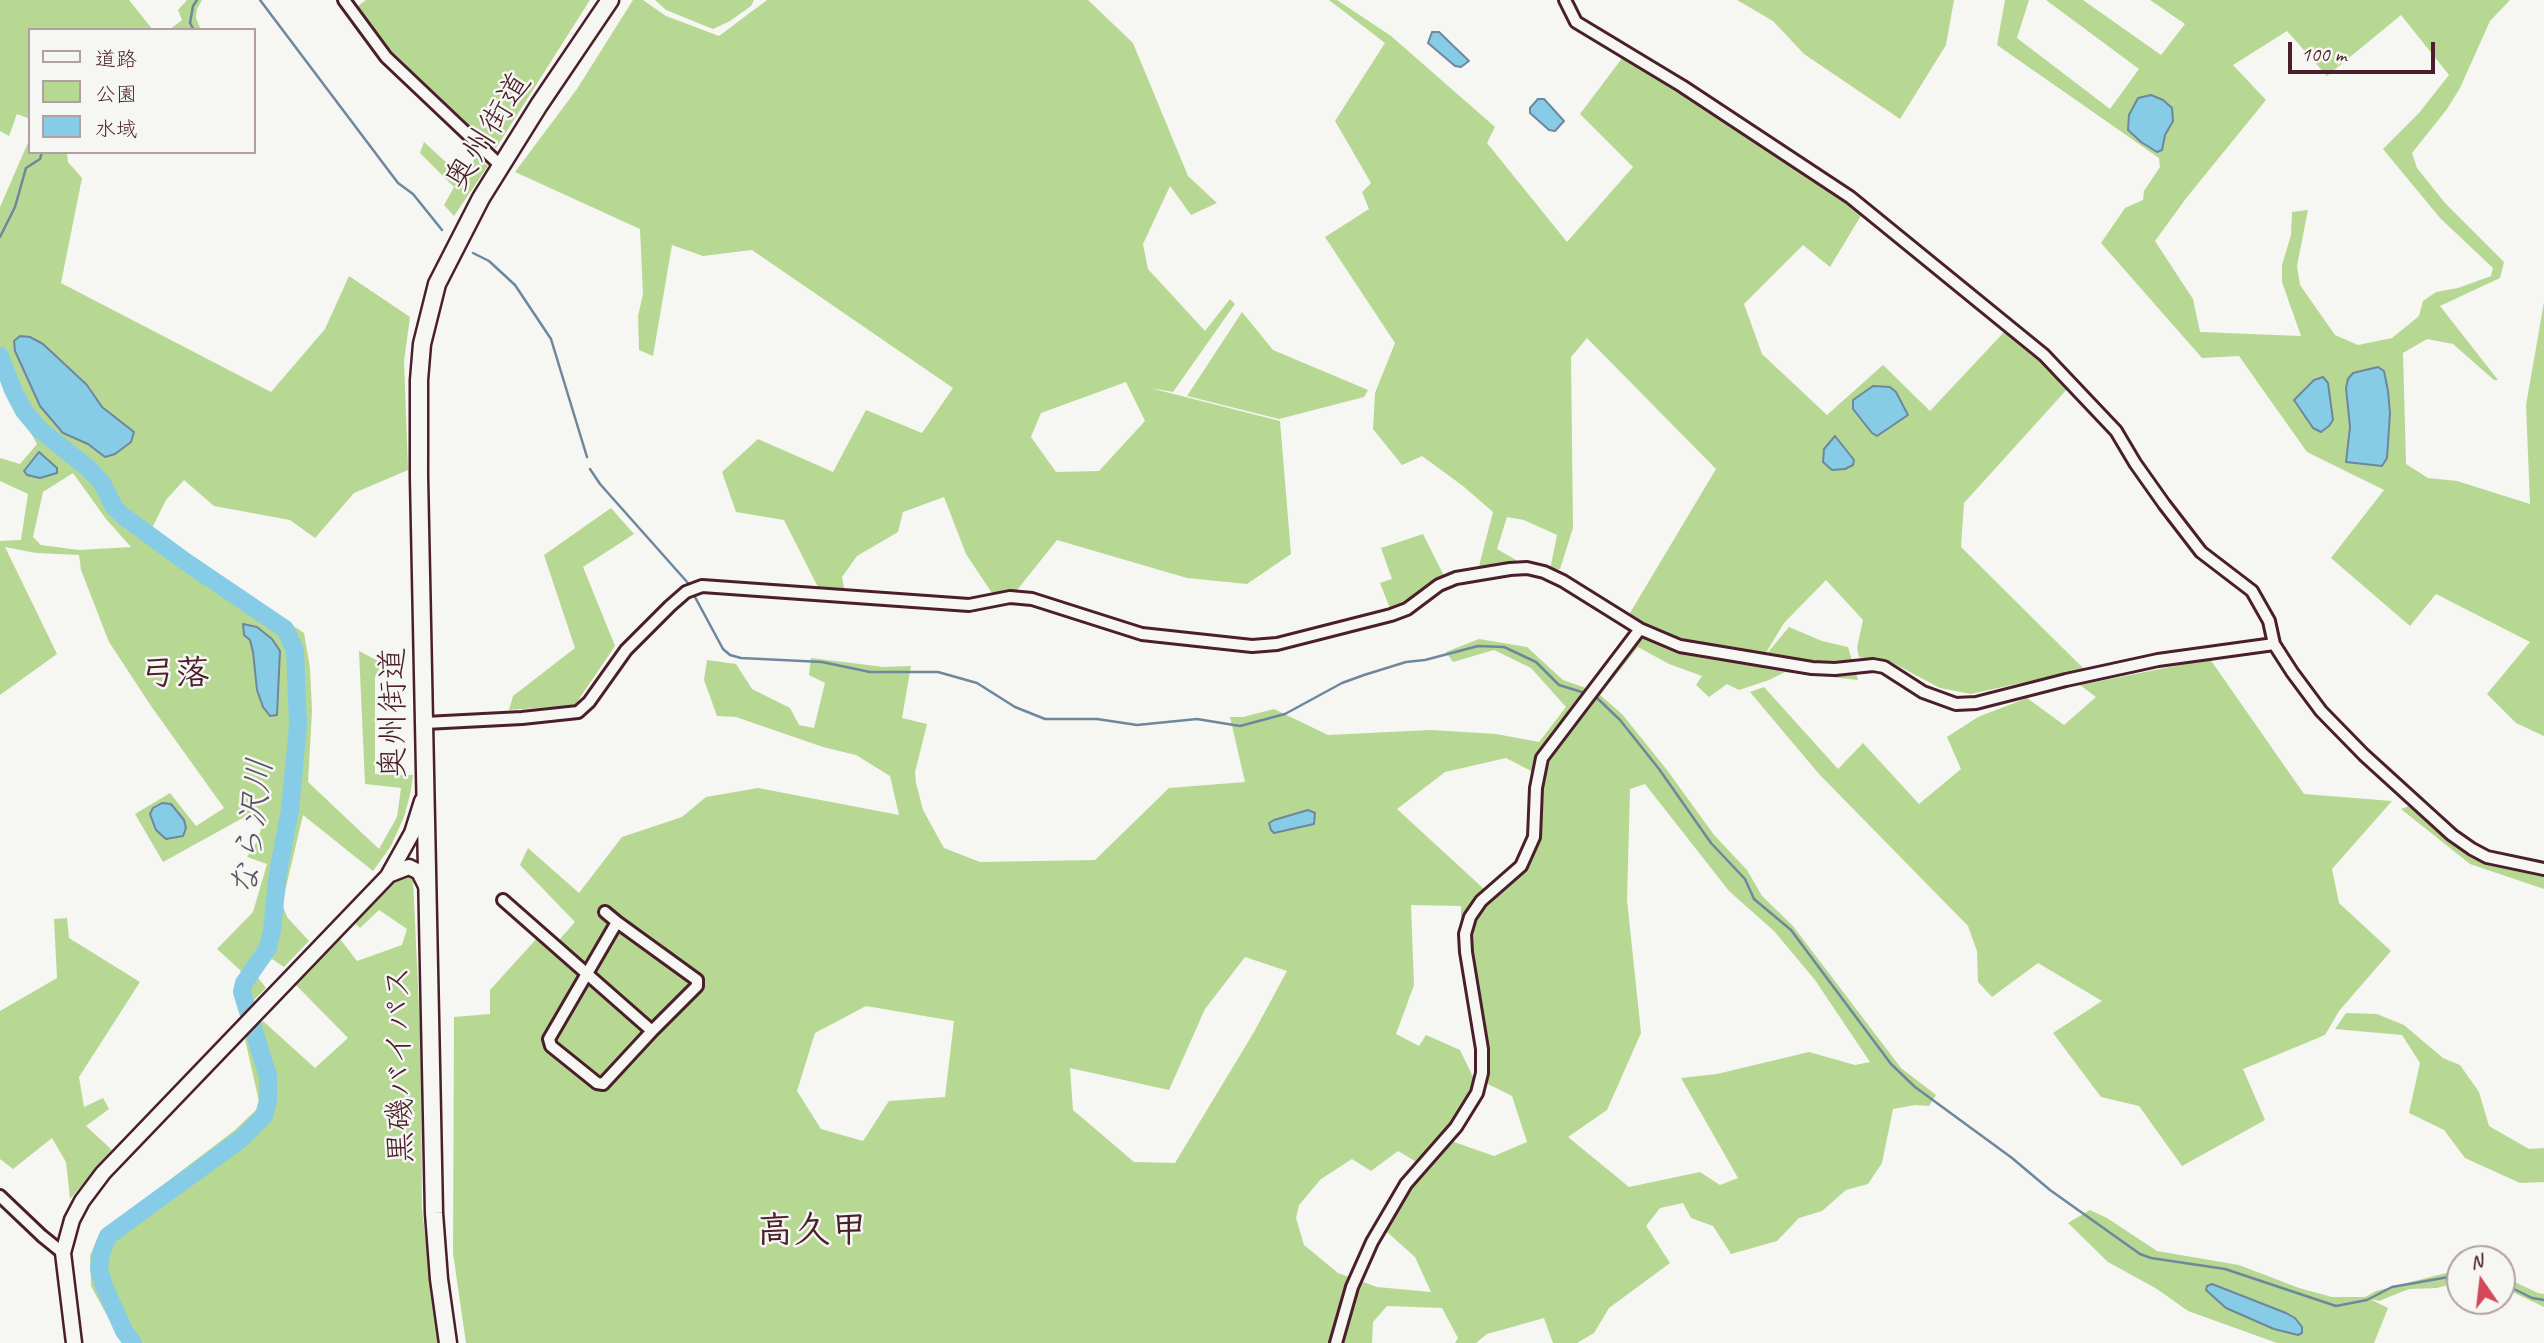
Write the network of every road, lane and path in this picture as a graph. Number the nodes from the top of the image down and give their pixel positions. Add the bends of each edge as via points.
1 (344, 0) edge
2 (610, 0) edge
3 (1565, 0) edge
4 (501, 166) junction
5 (1640, 629) junction
6 (2274, 644) junction
7 (425, 723) junction
8 (426, 786) junction
9 (2544, 869) edge
10 (388, 876) junction
11 (426, 886) junction
12 (503, 900) dead end
13 (605, 912) dead end
14 (617, 922) junction
15 (586, 975) junction
16 (652, 1031) junction
17 (0, 1196) edge
18 (63, 1253) junction
19 (74, 1343) edge
20 (448, 1343) edge
21 (1336, 1343) edge

1 - 4 street via 386,57
2 - 4 highway, 奥州街道
3 - 6 street via 1576,22 1693,92 1850,197 2044,355 2116,430 2201,552 2252,591 2269,621
4 - 7 highway, 奥州街道 via 437,284 422,344 419,477
5 - 6 street via 1706,652 1812,668 1884,667 1923,692 1956,704 2158,660
5 - 7 street via 1563,581 1527,568 1456,579 1391,615 1252,646 1142,634 1032,599 1010,597 969,605 702,586 670,606 626,650 578,712
5 - 21 street via 1542,758 1534,837 1521,866 1481,901 1470,917 1466,952 1482,1049 1477,1093 1455,1127 1406,1184 1371,1241
6 - 9 street via 2321,711 2452,835 2487,857
7 - 8 highway, 奥州街道
8 - 10 main road, 奥州街道 via 412,833
8 - 11 highway, 黒磯バイパス
10 - 11 main road via 409,867 419,872
10 - 18 main road, 奥州街道 via 103,1173 72,1220
11 - 20 highway, 黒磯バイパス via 434,1213
12 - 15 street
13 - 14 street
14 - 15 street
14 - 16 street via 697,979 697,986
15 - 16 street
15 - 16 street via 549,1039 551,1046 603,1084
17 - 18 street
18 - 19 main road, 奥州街道

